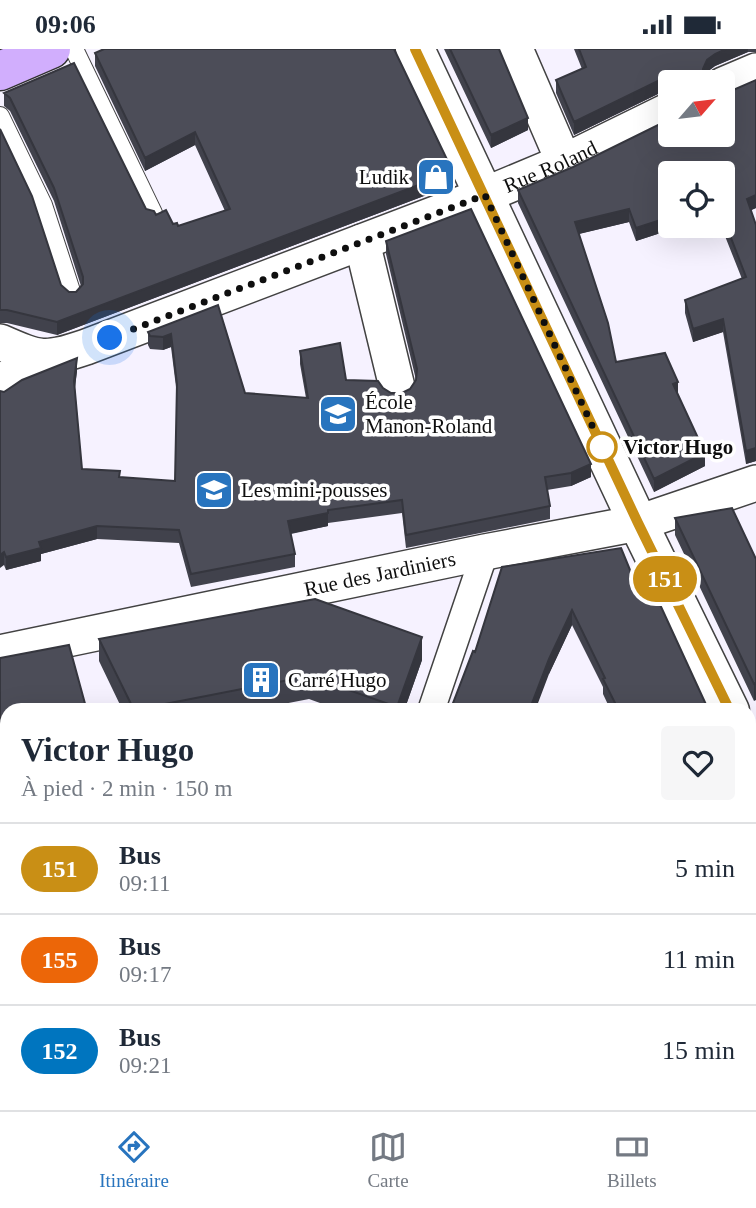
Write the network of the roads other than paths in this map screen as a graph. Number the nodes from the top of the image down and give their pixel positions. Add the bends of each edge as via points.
1 (51, 49) edge
2 (74, 49) edge
3 (415, 49) edge
4 (515, 49) edge
5 (0, 71) edge
6 (756, 71) edge
7 (735, 80) edge
8 (0, 116) edge
9 (658, 116) edge
10 (564, 162) junction
11 (485, 195) junction
12 (153, 213) edge
13 (362, 242) junction
14 (72, 294) edge
15 (0, 342) edge
16 (34, 357) junction
17 (0, 385) edge
18 (397, 387) dead end
19 (756, 483) edge
20 (638, 523) junction
21 (485, 552) junction
22 (0, 653) edge
23 (434, 703) edge
24 (726, 703) edge

1 - 5 main road
2 - 12 lane
3 - 11 street
4 - 10 street
6 - 7 street
8 - 14 lane via 43,205
9 - 10 street, Rue Roland
10 - 11 street, Rue Roland
11 - 13 street, Rue Roland
11 - 20 street
13 - 16 street, Rue Roland via 86,347
13 - 18 street
15 - 16 street
16 - 17 street
19 - 20 street, Rue des Jardiniers
20 - 21 street, Rue des Jardiniers
20 - 24 street
21 - 22 street, Rue des Jardiniers
21 - 23 street

